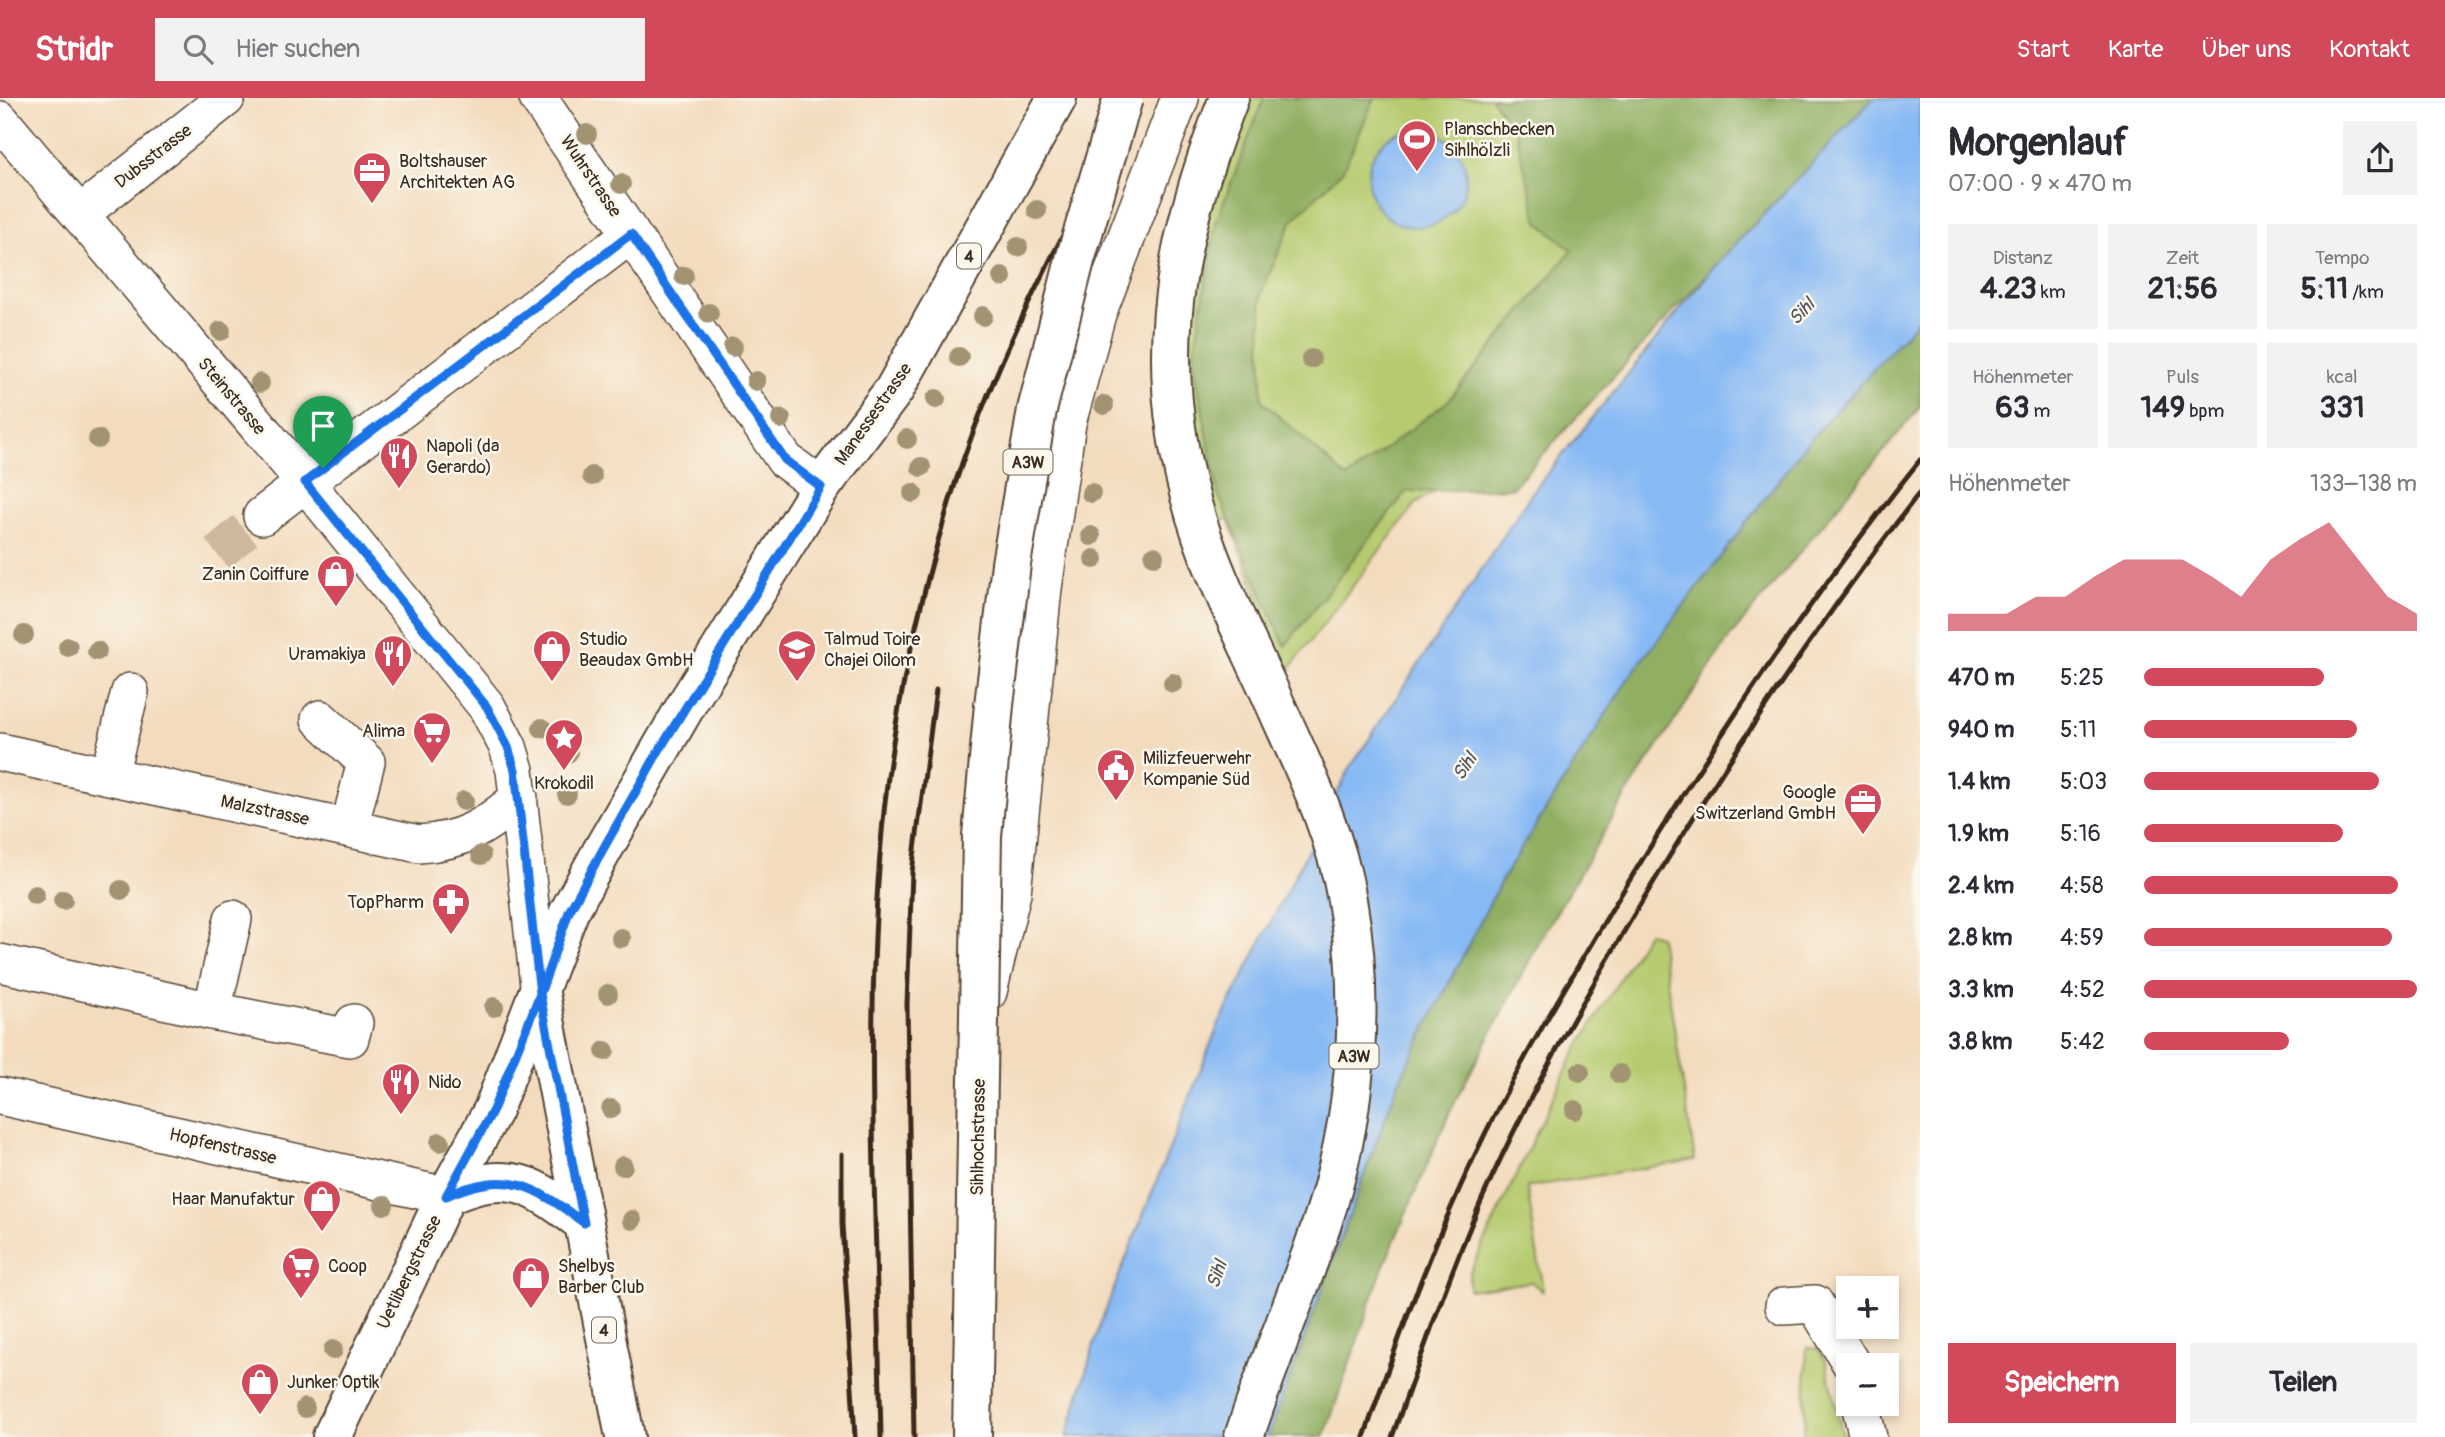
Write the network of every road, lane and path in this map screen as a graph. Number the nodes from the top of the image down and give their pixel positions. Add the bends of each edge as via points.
1 (226, 98) edge
2 (538, 98) edge
3 (1057, 98) edge
4 (1123, 98) edge
5 (1180, 98) edge
6 (1229, 98) edge
7 (0, 120) edge
8 (80, 214) junction
9 (631, 234) junction
10 (305, 482) junction
11 (821, 487) junction
12 (262, 516) tunnel mouth
13 (130, 692) dead end
14 (320, 719) dead end
15 (0, 752) edge
16 (108, 775) junction
17 (519, 798) junction
18 (349, 828) junction
19 (233, 919) dead end
20 (0, 963) edge
21 (540, 994) junction
22 (212, 1011) junction
23 (354, 1023) dead end
24 (968, 1100) dead end
25 (1, 1101) edge
26 (446, 1196) junction
27 (584, 1223) junction
28 (1784, 1306) dead end
29 (1845, 1353) edge
30 (1863, 1416) edge
31 (332, 1437) edge
32 (625, 1437) edge
33 (972, 1437) edge
34 (1244, 1437) edge
35 (1868, 1437) edge

1 - 8 street, Dubsstrasse
2 - 9 street, Wuhrstrasse
3 - 11 main road, Manessestrasse / 4 via 894,390
4 - 33 main road, Sihlhochstrasse / A3W, bridge via 1037,410 1011,564 982,836
5 - 24 street via 1097,314 1067,423 1043,588 1012,892
6 - 34 main road, A3W via 1184,231 1172,312 1171,370 1181,453 1202,534 1322,811 1338,862 1352,943 1355,1028 1347,1126 1337,1170 1322,1224
7 - 8 street, Steinstrasse
8 - 10 street, Steinstrasse
9 - 10 street
9 - 11 street, Wuhrstrasse via 785,460
10 - 12 street
10 - 17 street, Steinstrasse via 487,707 508,747
11 - 21 main road, Manessestrasse / 4 via 637,788 569,912
13 - 16 street
14 - 18 street via 366,762
15 - 16 street, Malzstrasse
16 - 18 street, Malzstrasse
17 - 18 street, Malzstrasse via 474,833 444,842 419,844
17 - 21 street, Steinstrasse
19 - 22 street
20 - 22 street
21 - 26 main road, Uetlibergstrasse via 493,1110
21 - 27 main road, 4
22 - 23 street via 350,1038
25 - 26 street, Hopfenstrasse
26 - 27 main road via 482,1183 517,1182 548,1196
26 - 31 main road, Uetlibergstrasse
27 - 32 main road, 4
28 - 29 street via 1815,1304
30 - 35 street

